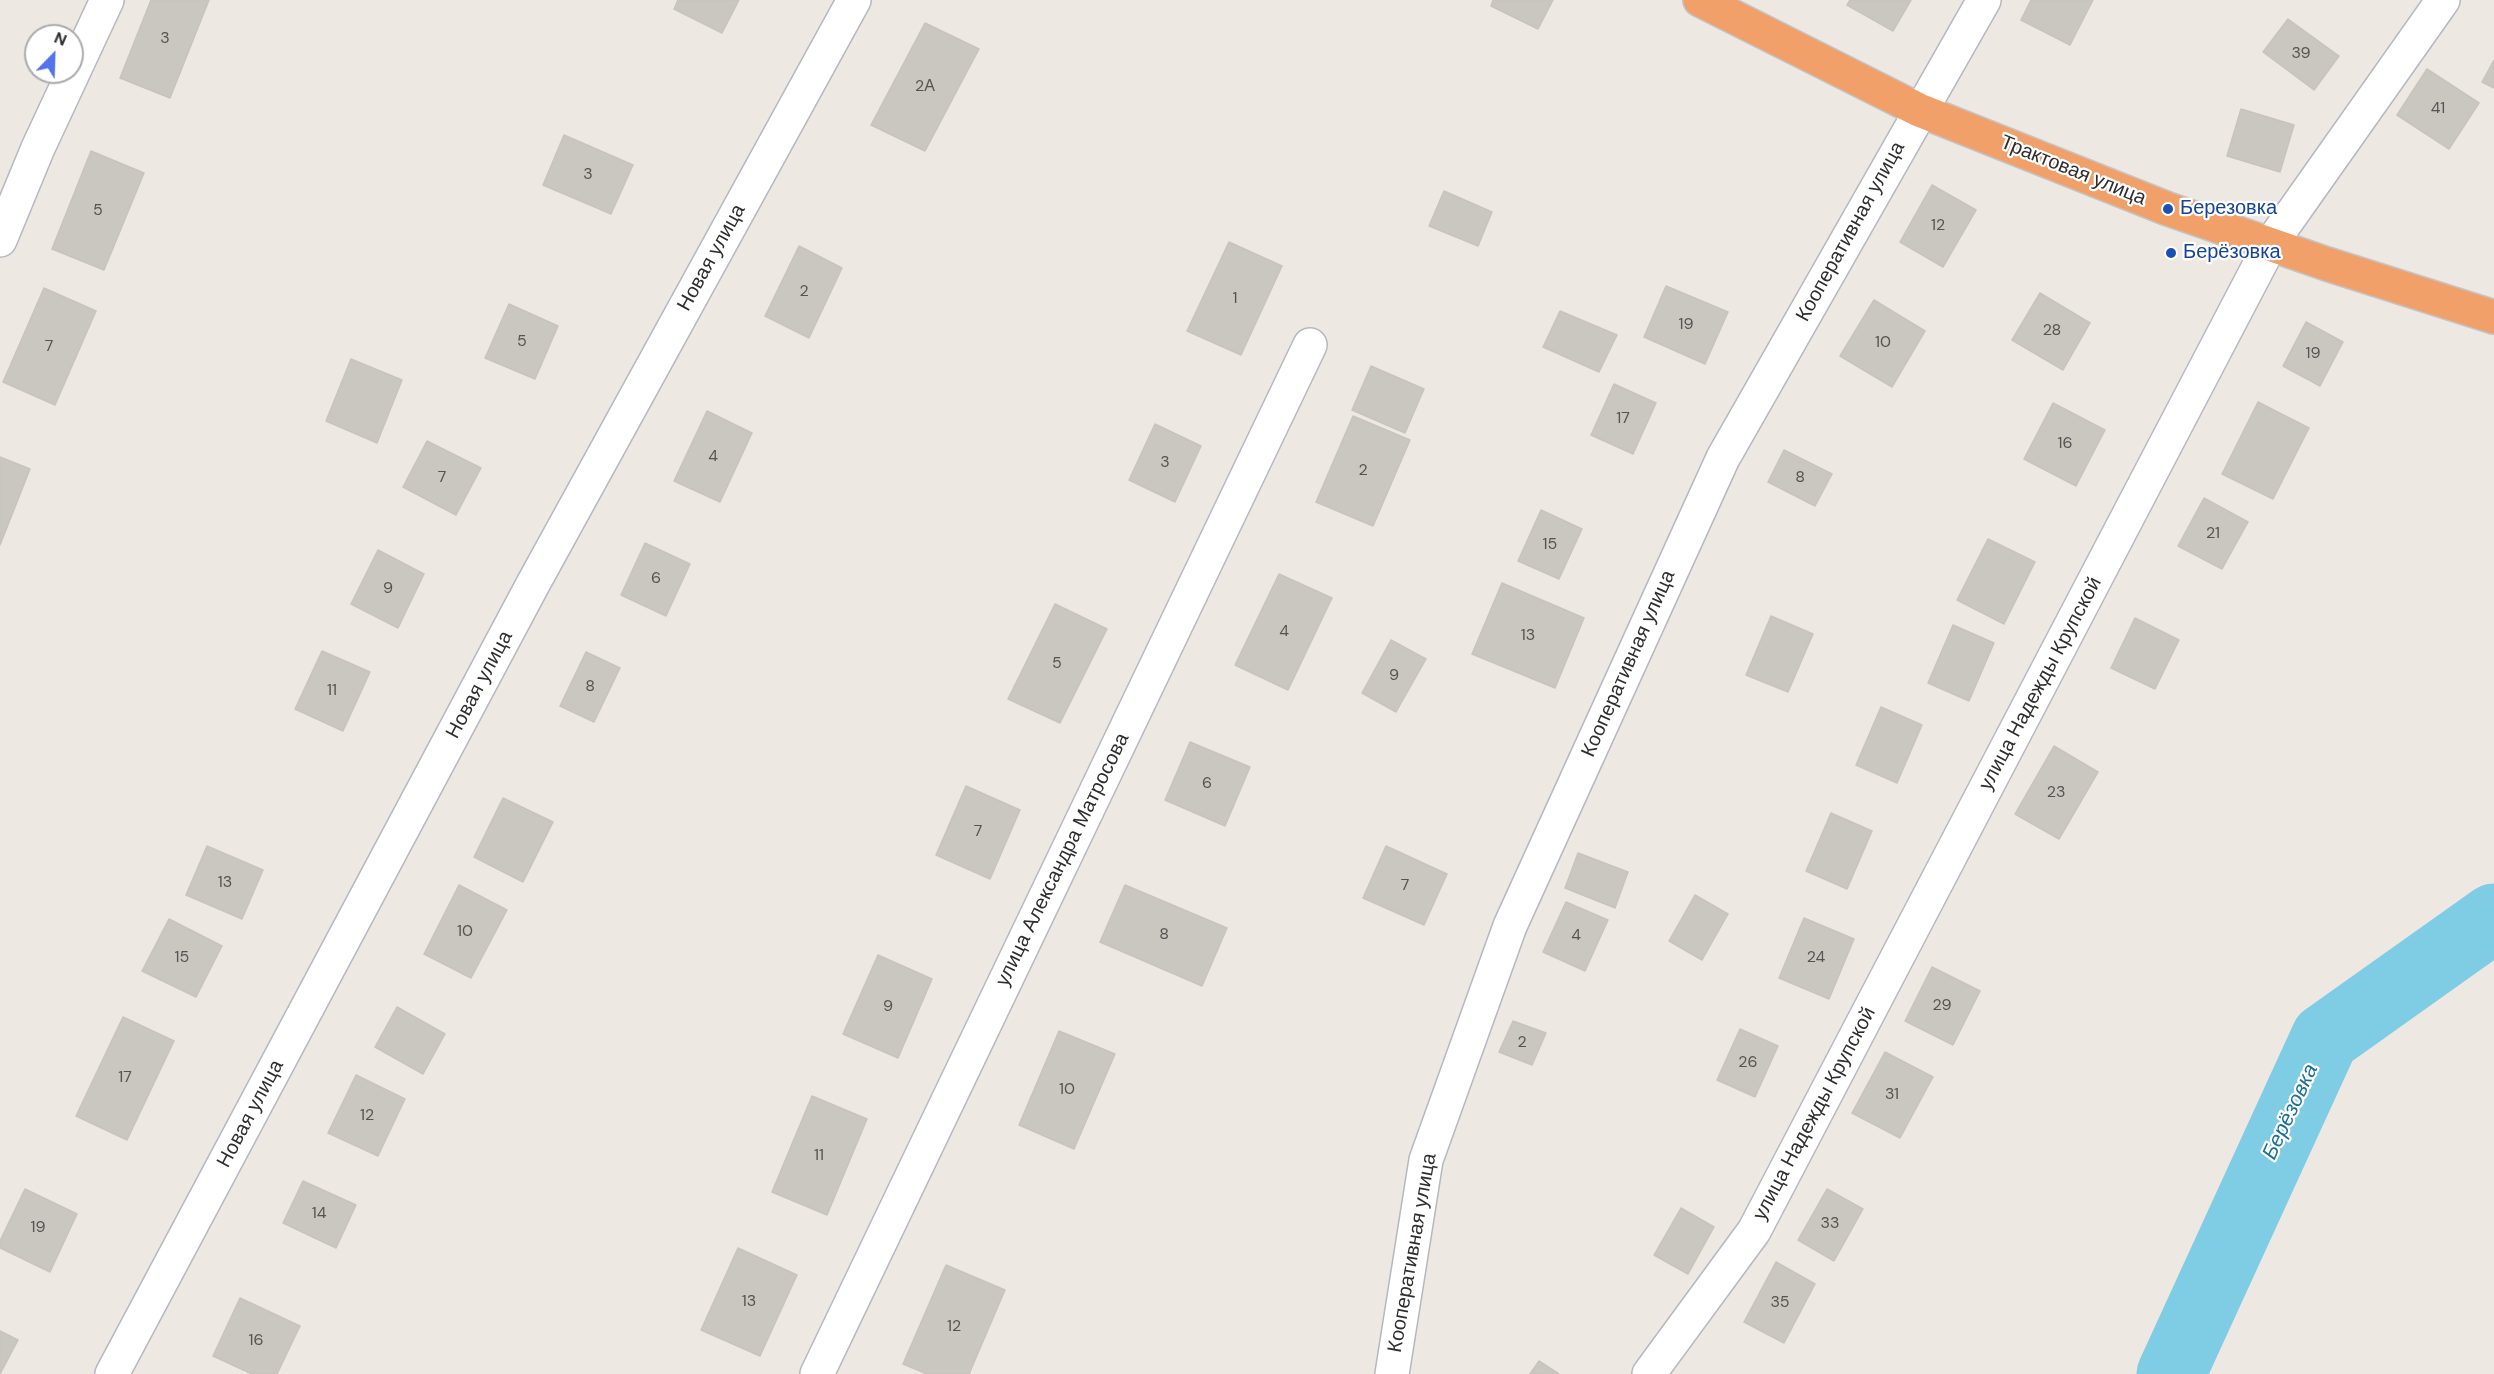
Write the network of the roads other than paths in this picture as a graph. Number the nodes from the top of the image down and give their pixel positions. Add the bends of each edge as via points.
1 (107, 0) edge
2 (854, 0) edge
3 (1700, 0) edge
4 (1984, 0) edge
5 (2443, 0) edge
6 (1919, 110) junction
7 (0, 240) edge
8 (2270, 245) junction
9 (2494, 317) edge
10 (1310, 345) dead end
11 (112, 1374) edge
12 (817, 1374) edge
13 (1392, 1374) edge
14 (1649, 1374) edge

1 - 7 street
2 - 11 street, Новая улица via 533,584
3 - 6 highway, Трактовая улица
4 - 6 street, Кооперативная улица
5 - 8 street, улица Надежды Крупской
6 - 8 highway, Трактовая улица via 2168,209
6 - 13 street, Кооперативная улица via 1723,458 1510,926 1426,1160
8 - 9 highway, Трактовая улица
8 - 14 street, улица Надежды Крупской via 1754,1231
10 - 12 street, улица Александра Матросова

